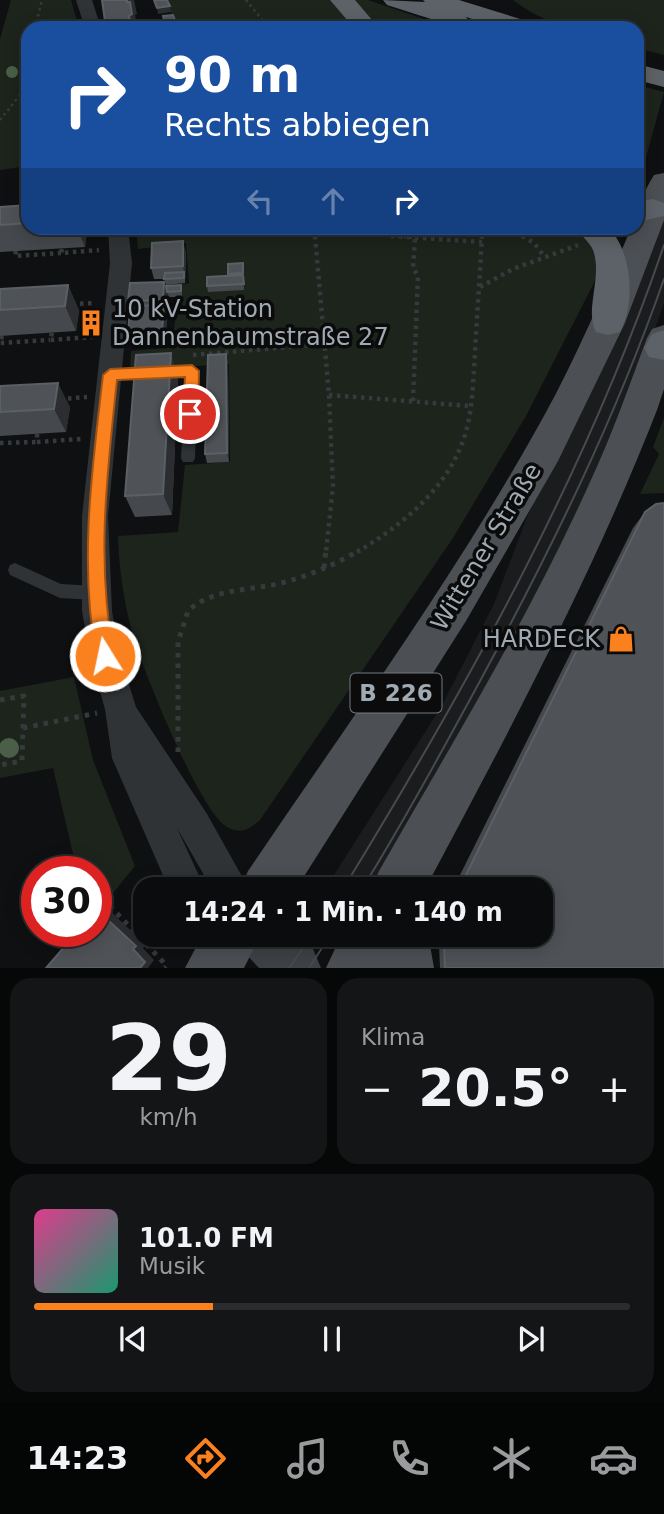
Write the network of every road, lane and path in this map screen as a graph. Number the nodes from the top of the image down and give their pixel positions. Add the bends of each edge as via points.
1 (42, 0) edge
2 (84, 0) edge
3 (246, 0) edge
4 (342, 0) edge
5 (395, 0) edge
6 (435, 0) edge
7 (505, 0) edge
8 (37, 21) edge
9 (91, 21) edge
10 (263, 21) edge
11 (361, 21) edge
12 (460, 21) edge
13 (502, 21) edge
14 (540, 21) edge
15 (644, 60) edge
16 (664, 65) edge
17 (644, 74) edge
18 (664, 79) edge
19 (21, 92) edge
20 (0, 120) edge
21 (651, 201) edge
22 (644, 221) edge
23 (315, 235) edge
24 (381, 235) edge
25 (482, 235) edge
26 (520, 235) edge
27 (597, 235) edge
28 (639, 235) edge
29 (119, 238) edge
30 (415, 238) junction
31 (482, 242) junction
32 (16, 251) edge
33 (479, 287) junction
34 (117, 302) junction
35 (66, 304) edge
36 (608, 323) junction
37 (52, 333) edge
38 (2, 336) edge
39 (114, 336) junction
40 (50, 340) junction
41 (663, 343) edge
42 (325, 344) junction
43 (191, 355) dead end
44 (109, 386) junction
45 (330, 395) junction
46 (54, 399) edge
47 (413, 401) junction
48 (471, 406) junction
49 (37, 434) edge
50 (103, 438) junction
51 (37, 442) junction
52 (0, 443) edge
53 (188, 458) dead end
54 (324, 569) junction
55 (15, 570) dead end
56 (96, 593) junction
57 (0, 700) edge
58 (121, 709) junction
59 (78, 717) dead end
60 (23, 728) junction
61 (0, 765) edge
62 (164, 781) junction
63 (182, 877) edge
64 (225, 877) edge
65 (274, 877) edge
66 (405, 877) edge
67 (112, 908) edge
68 (365, 947) edge
69 (404, 947) edge
70 (228, 949) edge
71 (165, 968) edge
72 (293, 968) edge
73 (353, 968) edge
74 (407, 968) edge

1 - 8 path
2 - 9 street
3 - 10 path
4 - 11 highway
5 - 12 highway
6 - 13 highway
7 - 14 highway
15 - 16 highway
17 - 18 highway
19 - 20 path
21 - 22 main road, Wittener Straße / B 226
23 - 42 path
24 - 30 path
25 - 31 path
26 - 33 path via 544,256
27 - 36 highway via 610,250 614,265
28 - 36 main road, Wittener Straße / B 226
29 - 32 path via 62,251 15,256
29 - 34 street
30 - 31 path
30 - 47 path
31 - 33 path
33 - 48 path
34 - 35 path
34 - 39 street
36 - 65 main road, Wittener Straße / B 226 via 545,450 490,544
37 - 40 path
38 - 40 path via 0,343
39 - 40 path
39 - 44 street
41 - 66 main road via 628,442 583,540
42 - 43 path
42 - 45 path
44 - 46 path
44 - 50 street
44 - 53 lane via 192,371
45 - 47 path
45 - 54 path via 333,486
47 - 48 path
48 - 54 path via 463,447 438,484 375,544
49 - 51 path
50 - 51 path
50 - 56 street via 95,516
51 - 52 path
54 - 62 path via 211,598 188,611 178,642 180,747
55 - 56 lane via 60,591
56 - 58 street via 105,656
57 - 60 path via 24,696
58 - 62 street
58 - 63 street via 128,758
59 - 60 path
60 - 61 path via 22,761
62 - 64 street
67 - 71 path
68 - 73 main road
69 - 74 main road
70 - 72 main road

